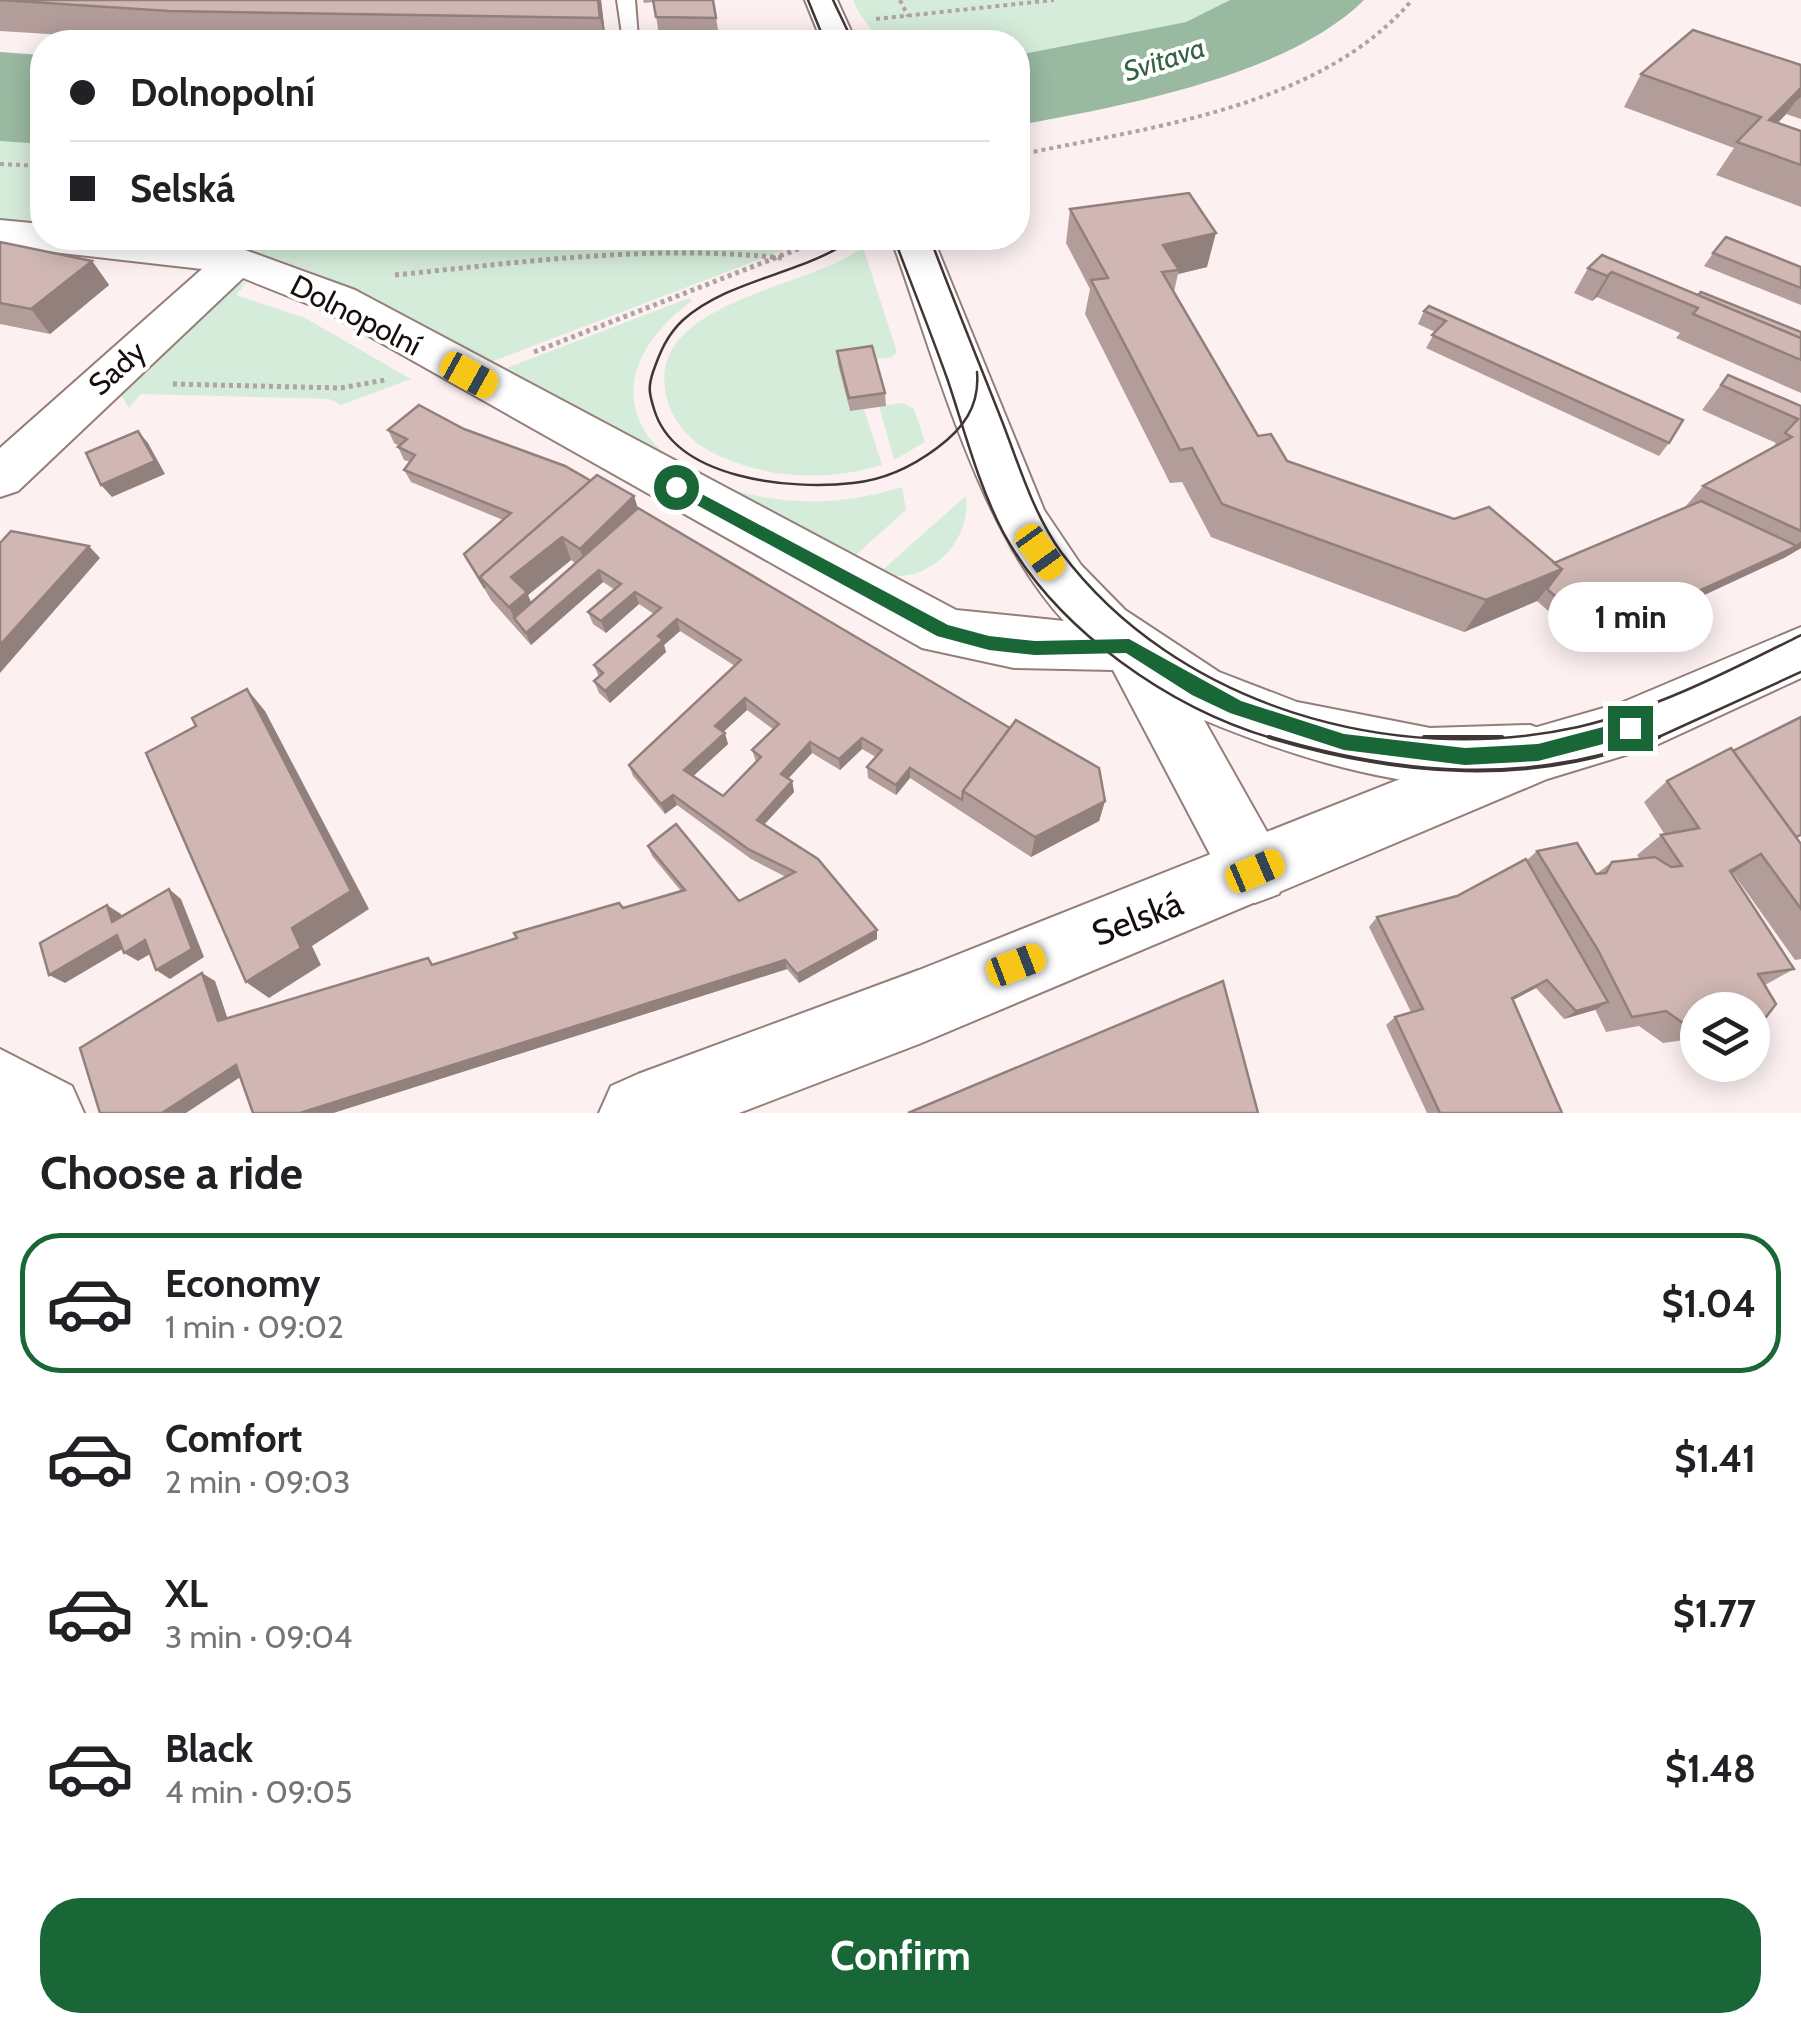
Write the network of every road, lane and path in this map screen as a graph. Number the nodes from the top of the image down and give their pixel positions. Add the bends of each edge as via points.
1 (626, 0) edge
2 (900, 0) edge
3 (1054, 0) edge
4 (1412, 0) edge
5 (908, 16) junction
6 (839, 23) edge
7 (631, 30) edge
8 (1030, 153) edge
9 (0, 164) edge
10 (30, 165) edge
11 (0, 233) edge
12 (30, 235) edge
13 (155, 250) edge
14 (649, 250) edge
15 (800, 250) edge
16 (917, 250) edge
17 (644, 251) junction
18 (782, 258) junction
19 (237, 260) junction
20 (298, 282) junction
21 (532, 352) dead end
22 (400, 378) dead end
23 (158, 383) dead end
24 (0, 478) edge
25 (1129, 646) junction
26 (1801, 651) edge
27 (1538, 753) junction
28 (1255, 871) junction
29 (0, 1087) edge
30 (46, 1113) edge
31 (638, 1113) edge

1 - 7 lane
2 - 5 path
3 - 5 path
4 - 8 path via 1384,33 1350,54 1229,106
5 - 6 path
9 - 10 path
11 - 12 street
13 - 19 street, Dolnopolní
14 - 17 path
15 - 18 path
16 - 25 street via 1020,517 1061,582
17 - 18 path
17 - 20 path
18 - 21 path
19 - 20 street, Dolnopolní
19 - 24 street, Sady
20 - 25 street, Dolnopolní via 944,631 1035,648
22 - 23 path via 341,388
25 - 27 street via 1237,708 1344,742 1430,756
25 - 28 street
26 - 27 street, Selská via 1630,728
27 - 28 street, Selská
28 - 31 street, Selská
29 - 30 street

